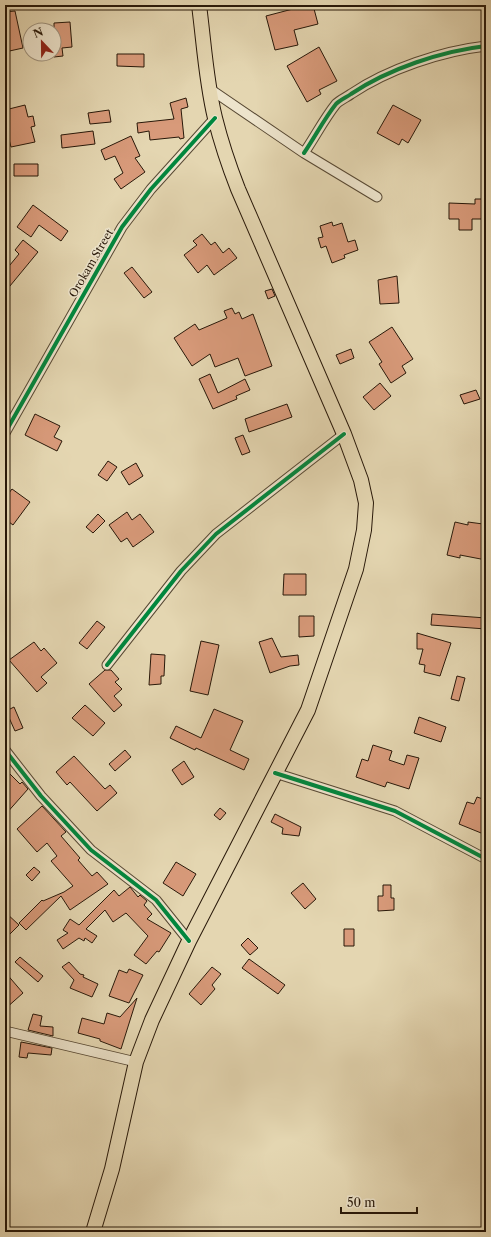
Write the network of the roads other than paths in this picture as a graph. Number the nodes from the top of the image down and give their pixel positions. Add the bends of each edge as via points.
1 (199, 5) edge
2 (486, 46) edge
3 (210, 89) junction
4 (215, 118) junction
5 (304, 153) junction
6 (377, 197) dead end
7 (5, 434) edge
8 (344, 434) junction
9 (107, 665) dead end
10 (5, 750) edge
11 (275, 773) junction
12 (486, 859) edge
13 (189, 941) junction
14 (5, 1031) edge
15 (136, 1062) junction
16 (93, 1232) edge

1 - 3 main road
2 - 5 street via 466,48 430,59 387,74 361,87 337,103
3 - 4 main road
3 - 5 street
4 - 7 street, Orokam Street via 122,227
4 - 8 main road via 238,189
5 - 6 street
8 - 9 street via 216,534 181,571
8 - 11 main road via 361,480 366,503 364,530 356,569 308,710
10 - 13 street via 41,796 91,850 156,900
11 - 12 street via 395,811
11 - 13 main road
13 - 15 main road via 152,1020
14 - 15 street
15 - 16 main road via 112,1168

